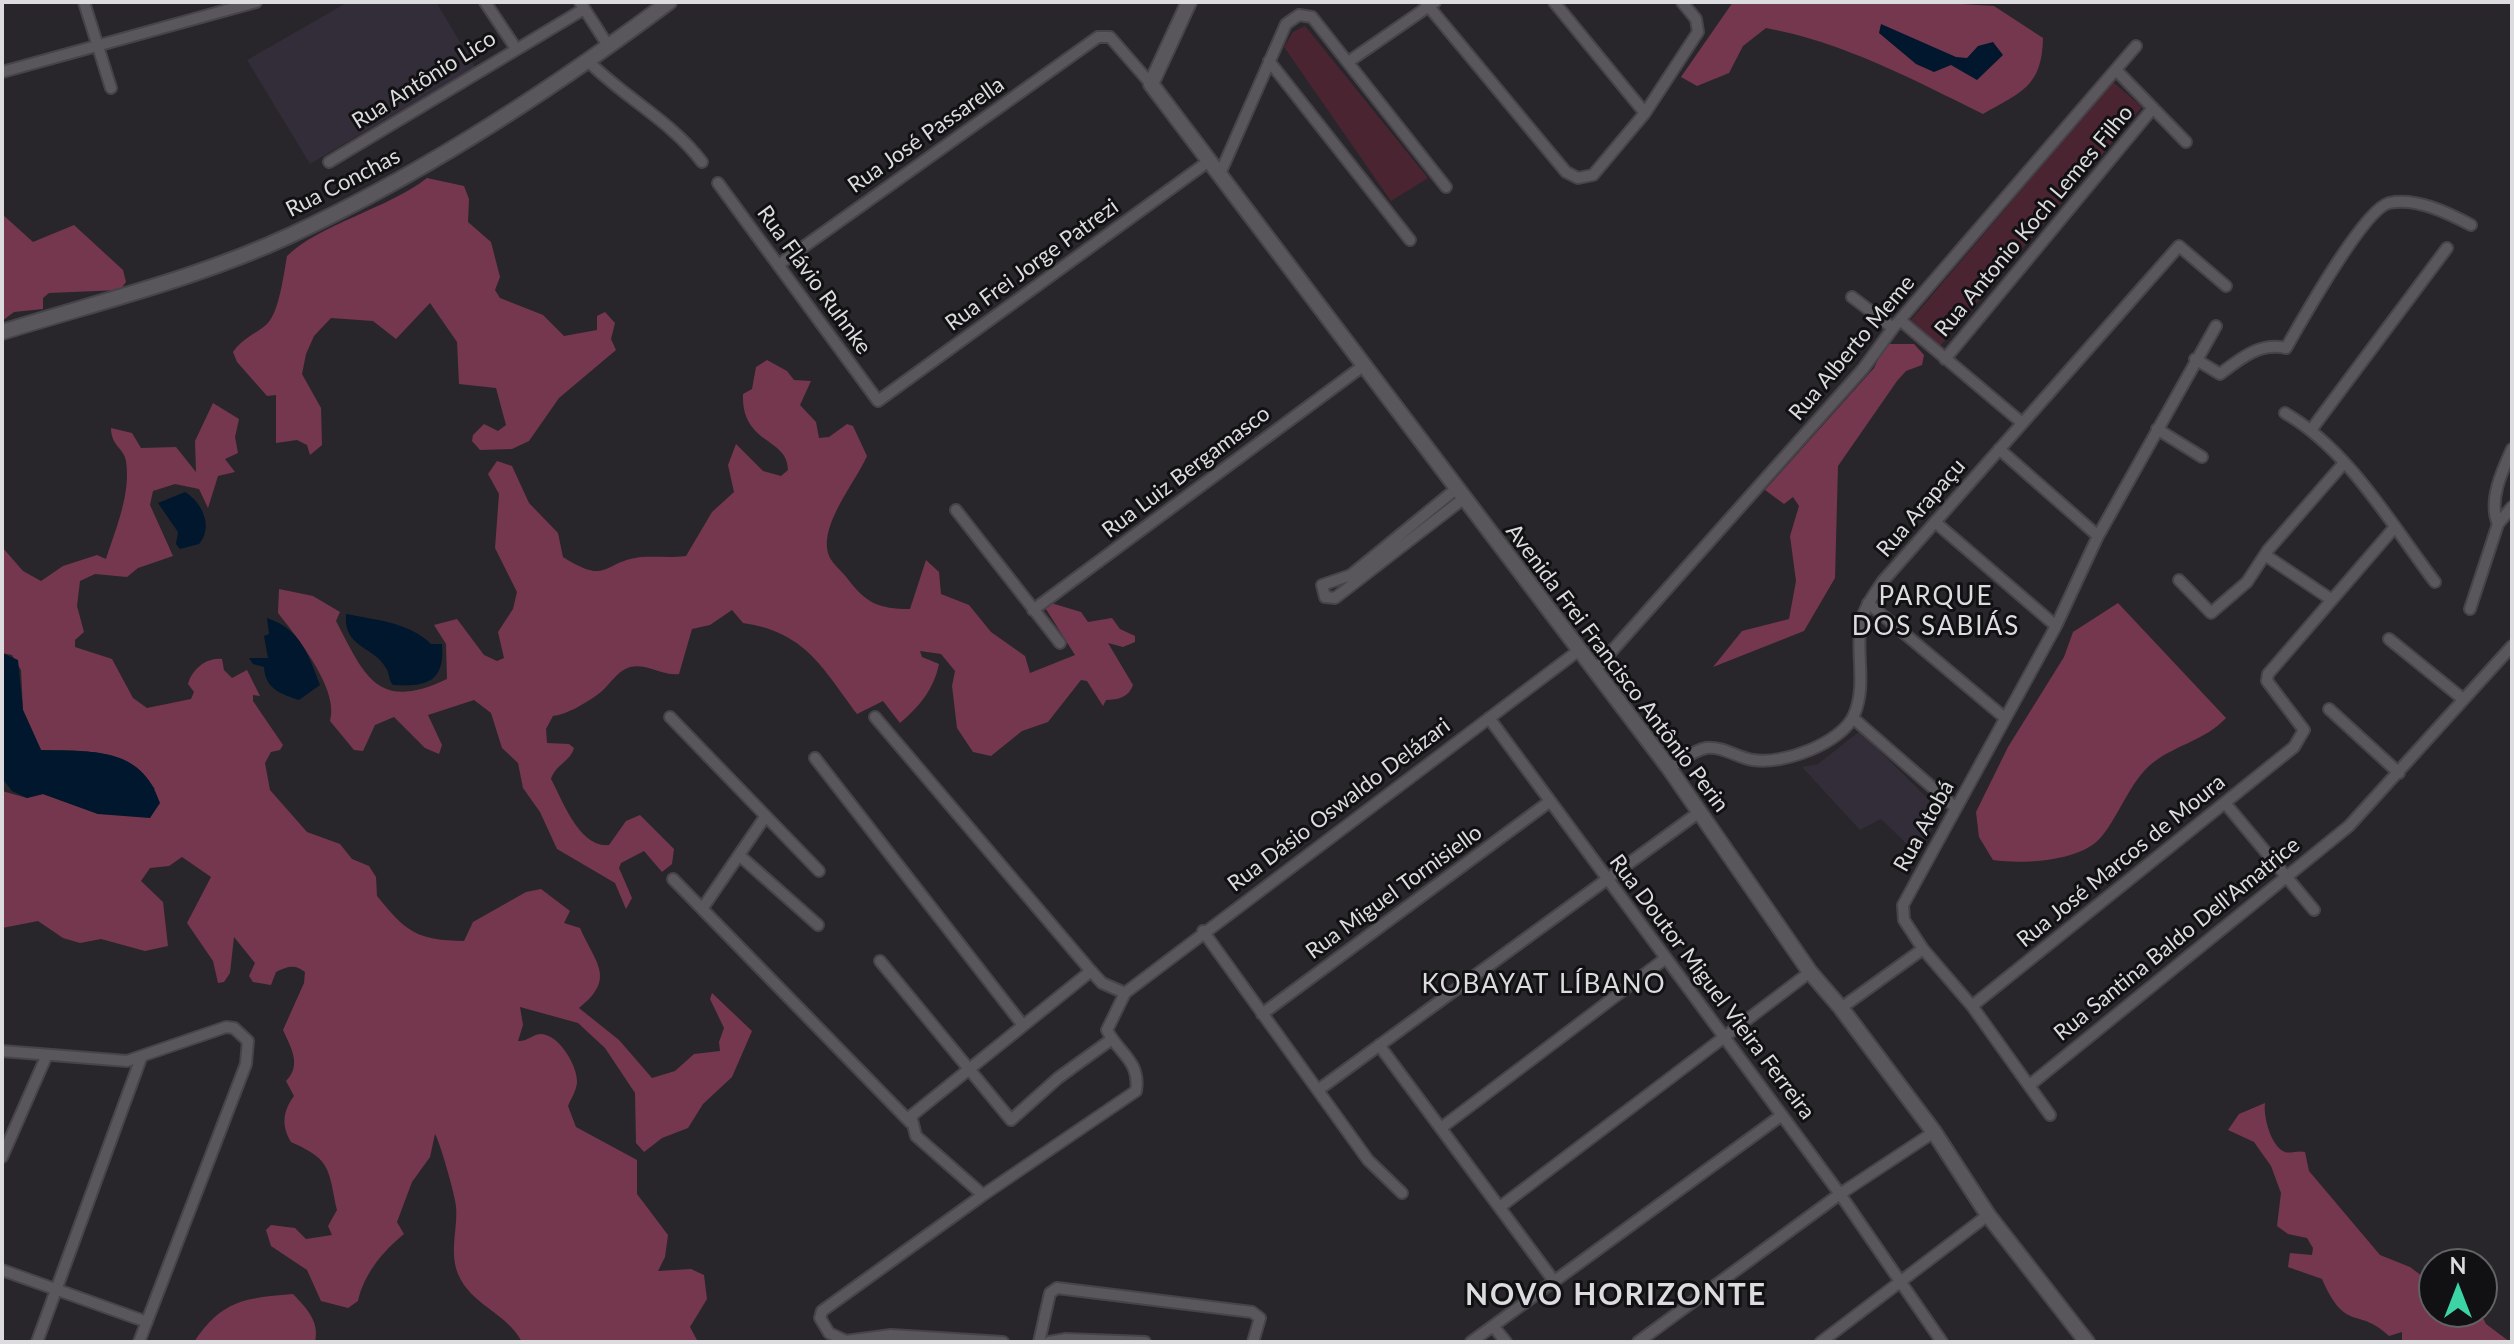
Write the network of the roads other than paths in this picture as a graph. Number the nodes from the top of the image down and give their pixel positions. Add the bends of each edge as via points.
1 (84, 2) edge
2 (256, 2) edge
3 (485, 2) edge
4 (669, 2) edge
5 (1189, 2) edge
6 (1554, 2) edge
7 (1682, 2) edge
8 (1430, 4) edge
9 (582, 6) edge
10 (1098, 37) joint
11 (2136, 46) dead end
12 (98, 47) junction
13 (515, 47) junction
14 (609, 47) junction
15 (1269, 61) junction
16 (589, 62) junction
17 (1348, 62) junction
18 (2116, 70) junction
19 (2, 72) edge
20 (1151, 84) junction
21 (111, 88) dead end
22 (2153, 108) junction
23 (1645, 113) junction
24 (2186, 142) dead end
25 (1209, 161) junction
26 (329, 162) dead end
27 (702, 162) dead end
28 (1219, 176) junction
29 (718, 183) dead end
30 (1446, 187) dead end
31 (2471, 225) dead end
32 (1410, 240) dead end
33 (2447, 248) dead end
34 (778, 265) junction
35 (2226, 286) dead end
36 (1852, 297) dead end
37 (1896, 324) junction
38 (2216, 326) dead end
39 (2, 332) edge
40 (1945, 359) junction
41 (2195, 359) junction
42 (1363, 366) junction
43 (878, 401) joint
44 (2285, 413) dead end
45 (2021, 422) junction
46 (2157, 429) junction
47 (2311, 430) junction
48 (1999, 449) junction
49 (2512, 449) edge
50 (2202, 457) dead end
51 (2344, 463) junction
52 (1460, 494) junction
53 (2512, 509) edge
54 (956, 510) dead end
55 (1935, 522) junction
56 (2498, 524) junction
57 (2394, 528) junction
58 (2098, 536) junction
59 (2265, 555) junction
60 (2179, 580) dead end
61 (2435, 582) dead end
62 (2332, 600) junction
63 (1868, 603) junction
64 (2470, 609) dead end
65 (1033, 610) junction
66 (2056, 626) junction
67 (2389, 639) dead end
68 (1060, 643) dead end
69 (2512, 646) edge
70 (1578, 651) junction
71 (1594, 671) junction
72 (2463, 699) junction
73 (2329, 709) dead end
74 (670, 717) dead end
75 (875, 717) dead end
76 (1489, 718) junction
77 (1853, 718) junction
78 (2005, 718) junction
79 (815, 758) dead end
80 (1669, 768) junction
81 (2399, 773) junction
82 (1549, 802) junction
83 (2225, 803) junction
84 (1956, 808) junction
85 (1698, 813) junction
86 (765, 817) junction
87 (739, 855) junction
88 (819, 871) dead end
89 (2286, 877) junction
90 (673, 879) dead end
91 (1608, 880) junction
92 (702, 909) junction
93 (2314, 910) dead end
94 (818, 925) dead end
95 (1203, 931) junction
96 (1923, 949) junction
97 (1666, 958) junction
98 (880, 961) dead end
99 (1091, 971) junction
100 (1810, 972) junction
101 (1125, 993) junction
102 (1972, 1006) junction
103 (1841, 1008) junction
104 (1262, 1014) junction
105 (1022, 1024) junction
106 (1112, 1039) junction
107 (1726, 1039) junction
108 (1379, 1045) junction
109 (2, 1051) edge
110 (46, 1057) junction
111 (141, 1058) junction
112 (968, 1067) junction
113 (2031, 1084) junction
114 (1318, 1090) junction
115 (1782, 1115) junction
116 (2050, 1115) dead end
117 (911, 1123) junction
118 (1441, 1128) junction
119 (1934, 1132) junction
120 (2, 1157) edge
121 (1402, 1193) dead end
122 (1840, 1194) junction
123 (983, 1195) junction
124 (1500, 1207) junction
125 (1988, 1215) junction
126 (2, 1270) edge
127 (1554, 1281) junction
128 (1899, 1283) junction
129 (58, 1288) junction
130 (147, 1322) junction
131 (1493, 1326) junction
132 (37, 1342) edge
133 (139, 1342) edge
134 (1003, 1342) edge
135 (1039, 1342) edge
136 (1049, 1342) edge
137 (1145, 1342) edge
138 (1253, 1342) edge
139 (1471, 1342) edge
140 (1506, 1342) edge
141 (1638, 1342) edge
142 (1821, 1342) edge
143 (1942, 1342) edge
144 (2087, 1342) edge

1 - 12 street
2 - 12 street
3 - 13 street
4 - 14 street, Rua Conchas
5 - 20 street
6 - 23 street
7 - 23 street via 1696,19 1698,32
8 - 17 street
8 - 23 street via 1566,172 1578,178 1593,175
9 - 13 street, Rua Antônio Lico
9 - 14 street
10 - 20 street, Avenida Frei Francisco Antônio Perin via 1110,37
10 - 34 street, Rua José Passarella
11 - 18 street, Rua Alberto Meme
12 - 19 street
12 - 21 street
13 - 26 street, Rua Antônio Lico
14 - 16 street, Rua Conchas
15 - 17 street via 1286,24 1299,15 1312,17
15 - 28 street
15 - 32 street
16 - 27 street via 683,136
16 - 39 street, Rua Conchas via 418,169 291,235 216,266
17 - 30 street
18 - 22 street
18 - 37 street, Rua Alberto Meme
20 - 25 street, Avenida Frei Francisco Antônio Perin
22 - 24 street
22 - 40 street, Rua Antonio Koch Lemes Filho
25 - 28 street, Avenida Frei Francisco Antônio Perin
25 - 43 street, Rua Frei Jorge Patrezi
28 - 42 street, Avenida Frei Francisco Antônio Perin
29 - 34 street, Rua Flávio Ruhnke
31 - 41 street via 2416,204 2387,203 2347,246 2286,348 2272,345 2246,354 2220,374
33 - 47 street
34 - 43 street, Rua Flávio Ruhnke
35 - 45 street, Rua Arapaçu via 2179,246
36 - 37 street
37 - 40 street
37 - 71 street, Rua Alberto Meme via 1863,369
38 - 41 street, Rua Atobá
40 - 45 street
41 - 46 street, Rua Atobá
42 - 52 street, Avenida Frei Francisco Antônio Perin
42 - 65 street, Rua Luiz Bergamasco
44 - 47 street
45 - 48 street, Rua Arapaçu
46 - 50 street
46 - 58 street, Rua Atobá
47 - 51 street
48 - 55 street, Rua Arapaçu
48 - 58 street
49 - 56 street via 2493,512
51 - 57 street
51 - 59 street
52 - 52 street via 1351,575 1325,582 1325,597 1335,598 1378,567
52 - 70 street, Avenida Frei Francisco Antônio Perin
53 - 56 street
54 - 65 street
55 - 63 street, Rua Arapaçu
55 - 66 street
56 - 64 street
57 - 61 street
57 - 62 street
58 - 66 street, Rua Atobá
59 - 60 street via 2247,582 2211,613
59 - 62 street
62 - 83 street, Rua José Marcos de Moura via 2268,674 2267,681 2304,730 2294,747
63 - 77 street, Rua Arapaçu via 1860,631 1862,663
63 - 78 street
65 - 68 street
66 - 78 street, Rua Atobá
67 - 72 street
69 - 72 street, Rua Santina Baldo Dell'Amatrice
70 - 71 street, Avenida Frei Francisco Antônio Perin
70 - 76 street, Rua Dásio Oswaldo Delázari
71 - 80 street, Avenida Frei Francisco Antônio Perin
72 - 81 street, Rua Santina Baldo Dell'Amatrice
73 - 81 street
74 - 86 street
75 - 99 street
76 - 82 street, Rua Doutor Miguel Vieira Ferreira
76 - 95 street, Rua Dásio Oswaldo Delázari
77 - 80 street via 1812,750 1790,756 1752,760 1712,748
77 - 84 street
78 - 84 street, Rua Atobá
79 - 105 street
80 - 85 street, Avenida Frei Francisco Antônio Perin
81 - 89 street, Rua Santina Baldo Dell'Amatrice via 2349,826
82 - 91 street, Rua Doutor Miguel Vieira Ferreira
82 - 104 street, Rua Miguel Tornisiello
83 - 89 street
83 - 102 street, Rua José Marcos de Moura
84 - 96 street, Rua Atobá via 1903,905 1904,920
85 - 91 street
85 - 100 street, Avenida Frei Francisco Antônio Perin
86 - 87 street
86 - 88 street
87 - 92 street
87 - 94 street
89 - 93 street
89 - 113 street, Rua Santina Baldo Dell'Amatrice
90 - 92 street
91 - 97 street, Rua Doutor Miguel Vieira Ferreira
91 - 108 street
92 - 117 street
95 - 101 street, Rua Dásio Oswaldo Delázari
95 - 104 street
96 - 102 street, Rua Atobá
96 - 103 street
97 - 107 street, Rua Doutor Miguel Vieira Ferreira
97 - 118 street
98 - 112 street
99 - 101 street via 1102,983
99 - 105 street
100 - 103 street, Avenida Frei Francisco Antônio Perin
100 - 107 street
101 - 106 street via 1107,1030
102 - 113 street, Rua Atobá
103 - 119 street, Avenida Frei Francisco Antônio Perin
104 - 114 street
105 - 112 street
106 - 112 street via 1011,1120
106 - 123 street via 1130,1057 1138,1078 1136,1091
107 - 115 street, Rua Doutor Miguel Vieira Ferreira
107 - 124 street
108 - 114 street
108 - 118 street
109 - 110 street
110 - 111 street
110 - 120 street
111 - 129 street
111 - 130 street via 231,1027 249,1045
112 - 117 street via 917,1107
113 - 116 street, Rua Atobá
114 - 121 street via 1368,1160
115 - 122 street, Rua Doutor Miguel Vieira Ferreira
115 - 127 street
117 - 123 street via 916,1136
118 - 124 street
119 - 122 street
119 - 125 street, Avenida Frei Francisco Antônio Perin
122 - 128 street, Rua Doutor Miguel Vieira Ferreira
122 - 141 street
123 - 134 street via 822,1311 820,1318 829,1333 846,1341 891,1335
124 - 127 street
125 - 128 street
125 - 144 street, Avenida Frei Francisco Antônio Perin
126 - 129 street
127 - 131 street
128 - 142 street
128 - 143 street, Rua Doutor Miguel Vieira Ferreira
129 - 130 street
129 - 132 street
130 - 133 street
131 - 139 street
131 - 140 street
135 - 138 street via 1050,1293 1057,1288 1252,1312 1260,1318
136 - 137 street

